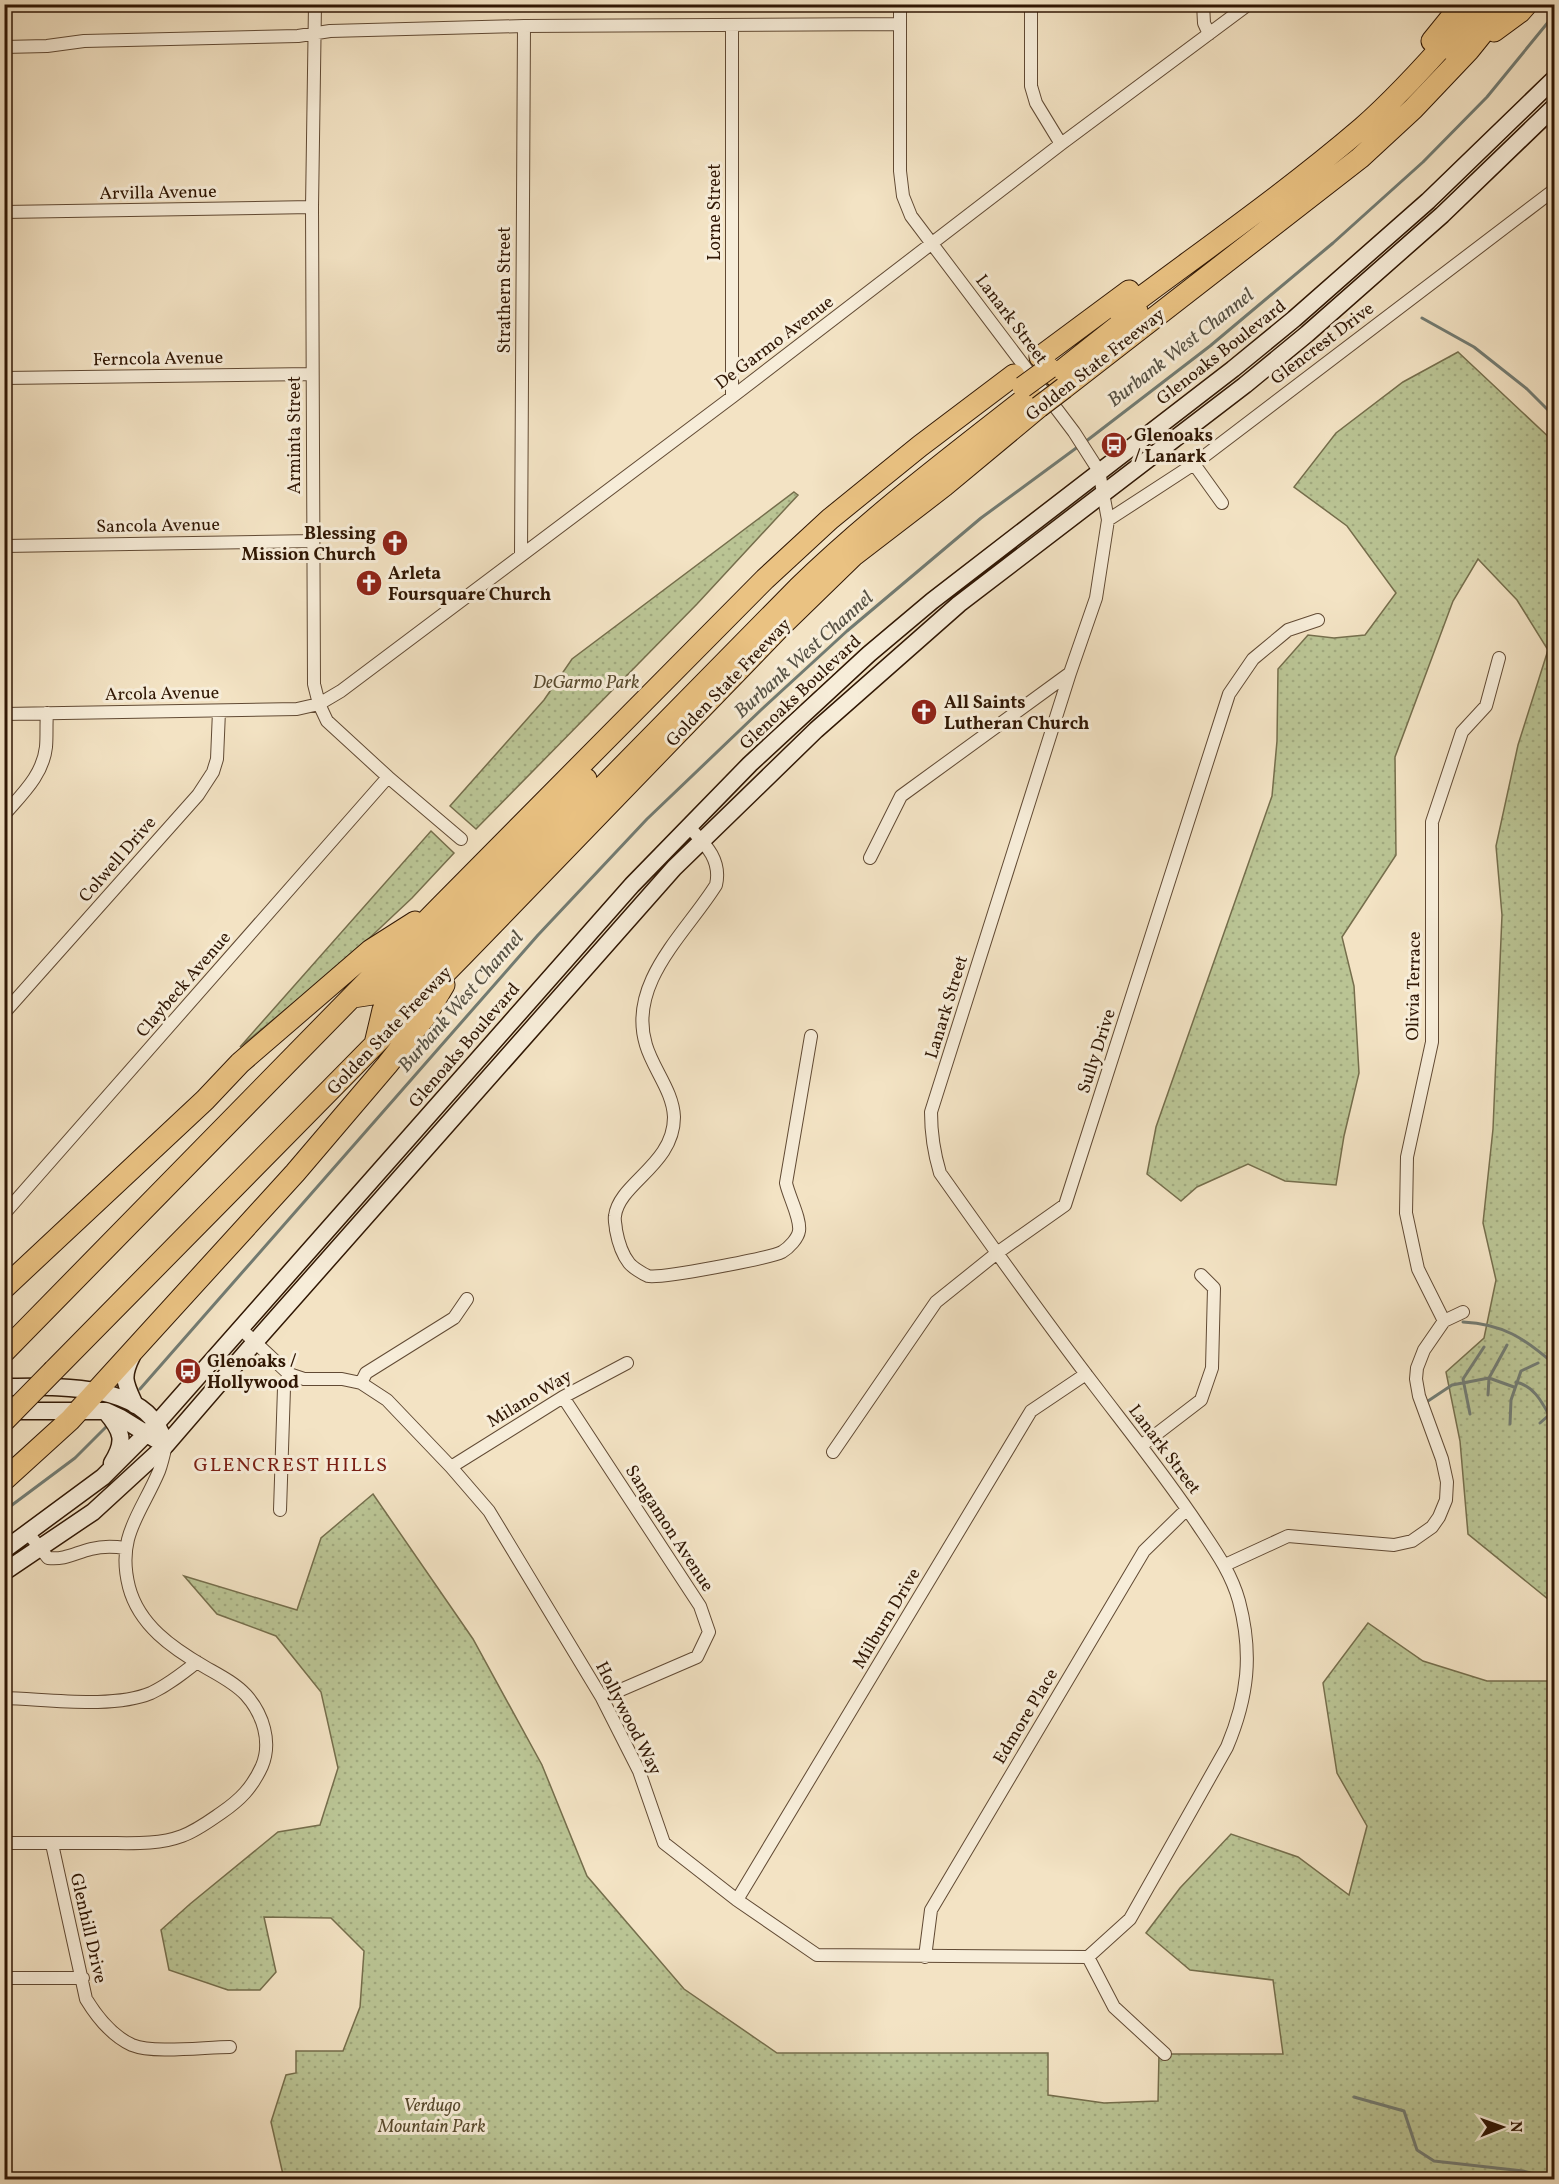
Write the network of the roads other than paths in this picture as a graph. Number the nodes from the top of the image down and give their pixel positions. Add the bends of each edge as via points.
1 (315, 4) edge
2 (900, 4) edge
3 (1030, 4) edge
4 (1203, 4) edge
5 (1249, 4) edge
6 (1462, 4) edge
7 (1477, 4) edge
8 (1486, 4) edge
9 (1506, 4) edge
10 (1527, 4) edge
11 (900, 24) junction
12 (524, 26) junction
13 (732, 26) junction
14 (315, 33) junction
15 (1209, 34) junction
16 (4, 47) edge
17 (1469, 50) junction
18 (1554, 79) edge
19 (1554, 107) edge
20 (1061, 144) junction
21 (1554, 190) edge
22 (312, 207) junction
23 (4, 212) edge
24 (933, 243) junction
25 (1052, 372) junction
26 (312, 374) junction
27 (4, 378) edge
28 (1027, 391) junction
29 (732, 397) junction
30 (1095, 464) junction
31 (1194, 464) junction
32 (1104, 493) junction
33 (1222, 503) dead end
34 (1108, 520) junction
35 (313, 541) junction
36 (4, 546) edge
37 (521, 555) junction
38 (1318, 620) dead end
39 (1499, 658) dead end
40 (1070, 674) junction
41 (319, 704) junction
42 (219, 711) junction
43 (47, 713) junction
44 (4, 714) edge
45 (388, 777) junction
46 (4, 814) edge
47 (688, 826) junction
48 (461, 839) dead end
49 (701, 840) junction
50 (870, 858) dead end
51 (441, 906) junction
52 (462, 956) junction
53 (353, 997) junction
54 (4, 1013) edge
55 (811, 1036) dead end
56 (375, 1045) junction
57 (395, 1153) junction
58 (410, 1167) junction
59 (4, 1214) edge
60 (997, 1253) junction
61 (1201, 1275) dead end
62 (4, 1288) edge
63 (467, 1299) dead end
64 (1463, 1312) dead end
65 (1444, 1321) junction
66 (241, 1329) junction
67 (255, 1342) junction
68 (136, 1347) junction
69 (5, 1351) edge
70 (627, 1362) dead end
71 (289, 1374) junction
72 (1086, 1374) junction
73 (360, 1383) junction
74 (4, 1387) edge
75 (95, 1392) junction
76 (563, 1397) junction
77 (135, 1405) junction
78 (4, 1411) edge
79 (78, 1411) junction
80 (106, 1411) junction
81 (4, 1421) edge
82 (152, 1429) junction
83 (166, 1445) junction
84 (1141, 1446) junction
85 (833, 1452) dead end
86 (451, 1467) junction
87 (103, 1477) junction
88 (4, 1480) edge
89 (1187, 1509) junction
90 (280, 1510) dead end
91 (28, 1533) junction
92 (39, 1548) junction
93 (125, 1548) junction
94 (4, 1550) edge
95 (1225, 1565) junction
96 (4, 1572) edge
97 (197, 1662) junction
98 (4, 1698) edge
99 (602, 1698) junction
100 (4, 1843) edge
101 (52, 1844) junction
102 (737, 1900) junction
103 (925, 1957) junction
104 (1088, 1957) junction
105 (4, 1978) edge
106 (83, 1978) junction
107 (230, 2047) dead end
108 (1165, 2054) dead end

1 - 14 street, Arminta Street
2 - 11 street, Lanark Street
3 - 20 street via 1031,86 1036,104
4 - 15 street
5 - 15 street, De Garmo Avenue
6 - 25 highway, Golden State Freeway via 1399,77
7 - 25 highway via 1413,79 1364,126
8 - 25 highway via 1424,78 1346,153
9 - 17 highway, Golden State Freeway
10 - 17 highway
11 - 13 street
11 - 24 street, Lanark Street via 903,196 911,216
12 - 13 street
12 - 14 street
12 - 37 street, Strathern Street
13 - 29 street, Lorne Street
14 - 16 street
14 - 22 street, Arminta Street
15 - 20 street, De Garmo Avenue
17 - 25 highway, Golden State Freeway via 1360,158
18 - 30 main road, Glenoaks Boulevard via 1428,201 1294,319 1233,369
19 - 32 main road via 1442,215 1307,334
20 - 24 street, De Garmo Avenue
21 - 31 street, Glencrest Drive
22 - 23 street, Arvilla Avenue
22 - 26 street, Arminta Street
24 - 29 street, De Garmo Avenue
24 - 30 street, Lanark Street
25 - 28 highway, Golden State Freeway, bridge
25 - 28 highway, Golden State Freeway
26 - 27 street, Ferncola Avenue
26 - 35 street, Arminta Street
28 - 51 highway, Golden State Freeway via 920,447 830,519 765,579
28 - 52 highway, Golden State Freeway via 944,486 853,556 773,634
28 - 53 highway via 899,480 795,569 379,993
28 - 56 highway via 798,588 383,1010
29 - 37 street, De Garmo Avenue
30 - 32 street, Lanark Street
30 - 47 main road, Glenoaks Boulevard via 869,654
31 - 33 street
31 - 34 street, Glencrest Drive
32 - 34 street, Lanark Street
32 - 49 main road via 959,604 816,730
34 - 40 street, Lanark Street via 1096,598
35 - 36 street, Sancola Avenue
35 - 41 street, Arminta Street via 314,684
37 - 41 street, De Garmo Avenue
38 - 60 street, Sully Drive via 1288,630 1253,659 1229,694 1065,1205
39 - 65 street, Olivia Terrace via 1486,706 1462,732 1432,822 1432,1042 1407,1157 1406,1213 1418,1269
40 - 50 street via 901,796
40 - 60 street, Lanark Street via 931,1112 934,1153 940,1173
41 - 42 street, Arcola Avenue via 297,709
41 - 45 street, Arminta Street via 327,721
42 - 43 street, Arcola Avenue
42 - 54 street, Colwell Drive via 217,759 198,795
43 - 44 street, Arcola Avenue
43 - 46 street via 46,748 40,771
45 - 48 street, Arminta Street
45 - 59 street, Claybeck Avenue
47 - 49 street
47 - 57 main road, Glenoaks Boulevard
49 - 55 street via 717,867 716,885 652,977 645,994 642,1012 646,1046 673,1107 673,1130 666,1148 624,1196 615,1215 618,1241 630,1265 649,1276 737,1263 788,1247 799,1231 798,1215 786,1183
49 - 58 main road
51 - 53 highway, Golden State Freeway
51 - 62 highway via 371,950 240,1063
52 - 56 highway, Golden State Freeway
52 - 68 highway via 425,1017 387,1065 295,1173
53 - 69 highway, Golden State Freeway
56 - 81 highway, Golden State Freeway, bridge
57 - 58 main road
57 - 66 main road, Glenoaks Boulevard
58 - 67 main road
60 - 72 street, Lanark Street
60 - 85 street, Sully Drive via 936,1302
61 - 84 street via 1214,1288 1212,1368 1201,1400
63 - 73 street via 454,1318 366,1373
64 - 65 street
65 - 95 street via 1424,1350 1416,1379 1446,1472 1446,1500 1432,1527 1412,1541 1394,1545 1288,1536
66 - 67 street
66 - 82 main road, Glenoaks Boulevard
67 - 71 street
67 - 83 main road
68 - 75 highway
68 - 77 main road via 124,1371
70 - 76 street, Milano Way
71 - 73 street, Hollywood Way
71 - 90 street via 284,1388
72 - 84 street, Lanark Street
72 - 102 street, Milburn Drive via 1031,1411
73 - 86 street, Hollywood Way via 387,1400
74 - 75 main road via 72,1387
75 - 77 main road via 114,1395
75 - 79 highway
76 - 86 street, Milano Way
76 - 99 street, Sangamon Avenue via 700,1606 709,1632 697,1657
77 - 82 main road
78 - 79 main road
79 - 80 main road
79 - 88 highway
80 - 82 main road
80 - 87 main road via 122,1441
82 - 83 main road
82 - 87 main road, Glenoaks Boulevard
83 - 92 main road via 93,1512
83 - 93 street via 159,1471 134,1518
84 - 89 street, Lanark Street
86 - 99 street, Hollywood Way via 489,1511
87 - 91 main road
89 - 95 street, Lanark Street
89 - 103 street, Edmore Place via 1144,1551 931,1910
91 - 92 street
91 - 94 main road
92 - 93 street via 48,1558 60,1559 91,1548
92 - 96 main road
93 - 97 street via 129,1586 143,1619 161,1638
95 - 104 street, Lanark Street via 1246,1637 1246,1690 1236,1726 1215,1772 1130,1919
97 - 98 street via 150,1693 123,1700
97 - 101 street via 245,1694 261,1715 266,1735 264,1760 254,1784 233,1805 181,1836 136,1843
99 - 102 street, Hollywood Way via 639,1771 664,1843
100 - 101 street
101 - 106 street, Glenhill Drive
102 - 103 street, Hollywood Way via 817,1955
103 - 104 street, Hollywood Way
104 - 108 street via 1114,2007
105 - 106 street
106 - 107 street, Glenhill Drive via 86,1999 97,2017 134,2046

